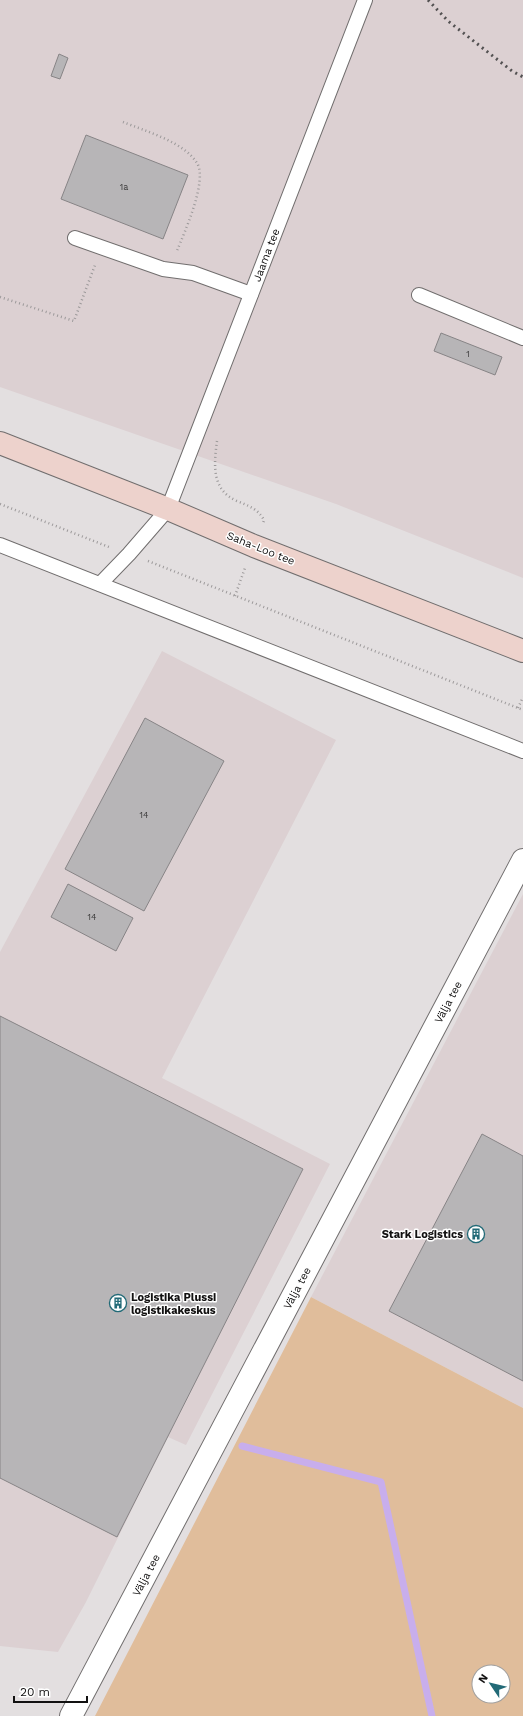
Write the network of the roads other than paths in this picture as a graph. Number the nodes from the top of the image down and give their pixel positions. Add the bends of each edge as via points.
1 (365, 0) edge
2 (75, 238) dead end
3 (251, 294) junction
4 (419, 295) dead end
5 (523, 338) edge
6 (0, 443) edge
7 (168, 509) junction
8 (0, 545) edge
9 (100, 584) junction
10 (523, 651) edge
11 (523, 751) edge
12 (523, 860) edge
13 (71, 1716) edge

1 - 3 lane, Jaama tee
2 - 3 lane via 163,269 193,273
3 - 7 lane, Jaama tee
4 - 5 lane
6 - 7 main road, Saha-Loo tee
7 - 9 lane, Jaama tee
7 - 10 main road, Saha-Loo tee via 254,546
8 - 9 lane
9 - 11 lane
12 - 13 street, Välja tee

